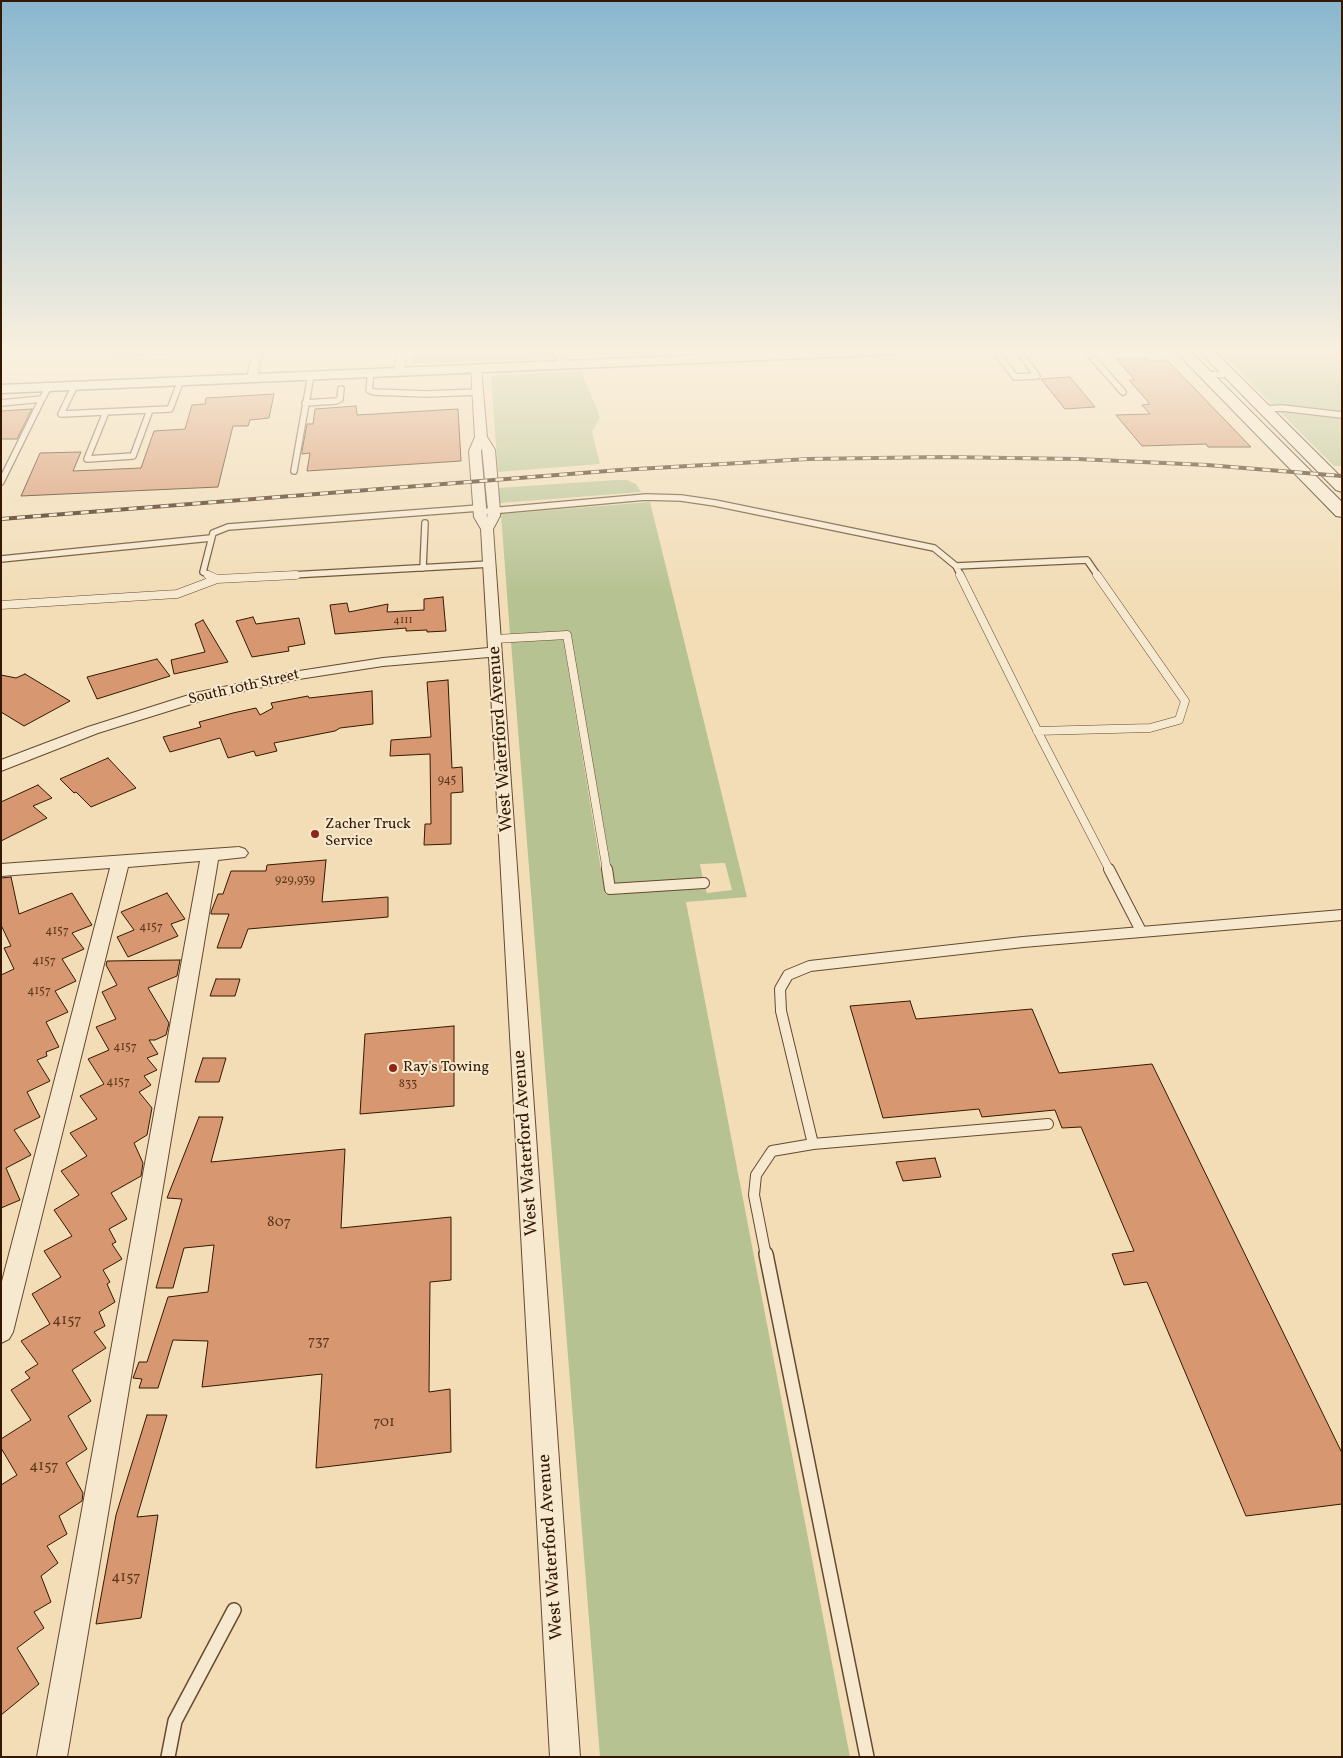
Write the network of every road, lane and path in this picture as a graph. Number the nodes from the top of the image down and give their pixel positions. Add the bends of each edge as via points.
1 (26, 432) edge
2 (98, 432) edge
3 (142, 432) edge
4 (301, 432) edge
5 (481, 432) edge
6 (1263, 432) edge
7 (1287, 432) edge
8 (481, 437) junction
9 (294, 471) dead end
10 (1, 482) edge
11 (1342, 487) edge
12 (479, 510) junction
13 (494, 511) junction
14 (1342, 512) edge
15 (425, 522) dead end
16 (487, 529) junction
17 (211, 538) junction
18 (1, 559) edge
19 (490, 564) junction
20 (956, 566) junction
21 (423, 568) junction
22 (217, 578) junction
23 (1, 605) edge
24 (496, 645) junction
25 (1037, 730) junction
26 (1, 766) edge
27 (239, 853) dead end
28 (210, 855) junction
29 (120, 862) junction
30 (1, 870) edge
31 (704, 883) dead end
32 (1342, 915) edge
33 (1141, 931) junction
34 (1048, 1124) dead end
35 (812, 1144) junction
36 (1, 1332) edge
37 (234, 1610) dead end
38 (52, 1757) edge
39 (168, 1757) edge
40 (565, 1757) edge
41 (867, 1757) edge

1 - 10 lane
2 - 3 lane via 88,459 133,456
4 - 9 lane
5 - 8 street, West Waterford Avenue
6 - 14 main road
7 - 11 main road
8 - 12 street, West Waterford Avenue via 475,451
8 - 13 street, West Waterford Avenue via 489,450
12 - 13 lane
12 - 16 street, West Waterford Avenue
12 - 17 lane via 228,527 213,533
13 - 16 street, West Waterford Avenue
13 - 20 lane via 646,497 681,498 934,548
15 - 21 lane
16 - 19 street, West Waterford Avenue
17 - 18 lane
17 - 22 lane via 203,572
19 - 21 lane
19 - 24 street, West Waterford Avenue
20 - 25 lane
20 - 25 lane via 1087,560 1185,701 1179,720 1150,728
21 - 22 lane
22 - 23 lane via 177,594
24 - 26 street, South 10th Street via 299,675 200,696 93,730
24 - 31 lane via 566,636 610,889
24 - 40 street, West Waterford Avenue
25 - 33 lane
27 - 28 street
28 - 29 street
28 - 38 street
29 - 30 street
29 - 36 street
32 - 33 lane
33 - 35 lane via 810,966 788,975 780,989 781,1011
34 - 35 lane
35 - 41 lane via 772,1151 756,1175 754,1195
37 - 39 lane via 175,1721

